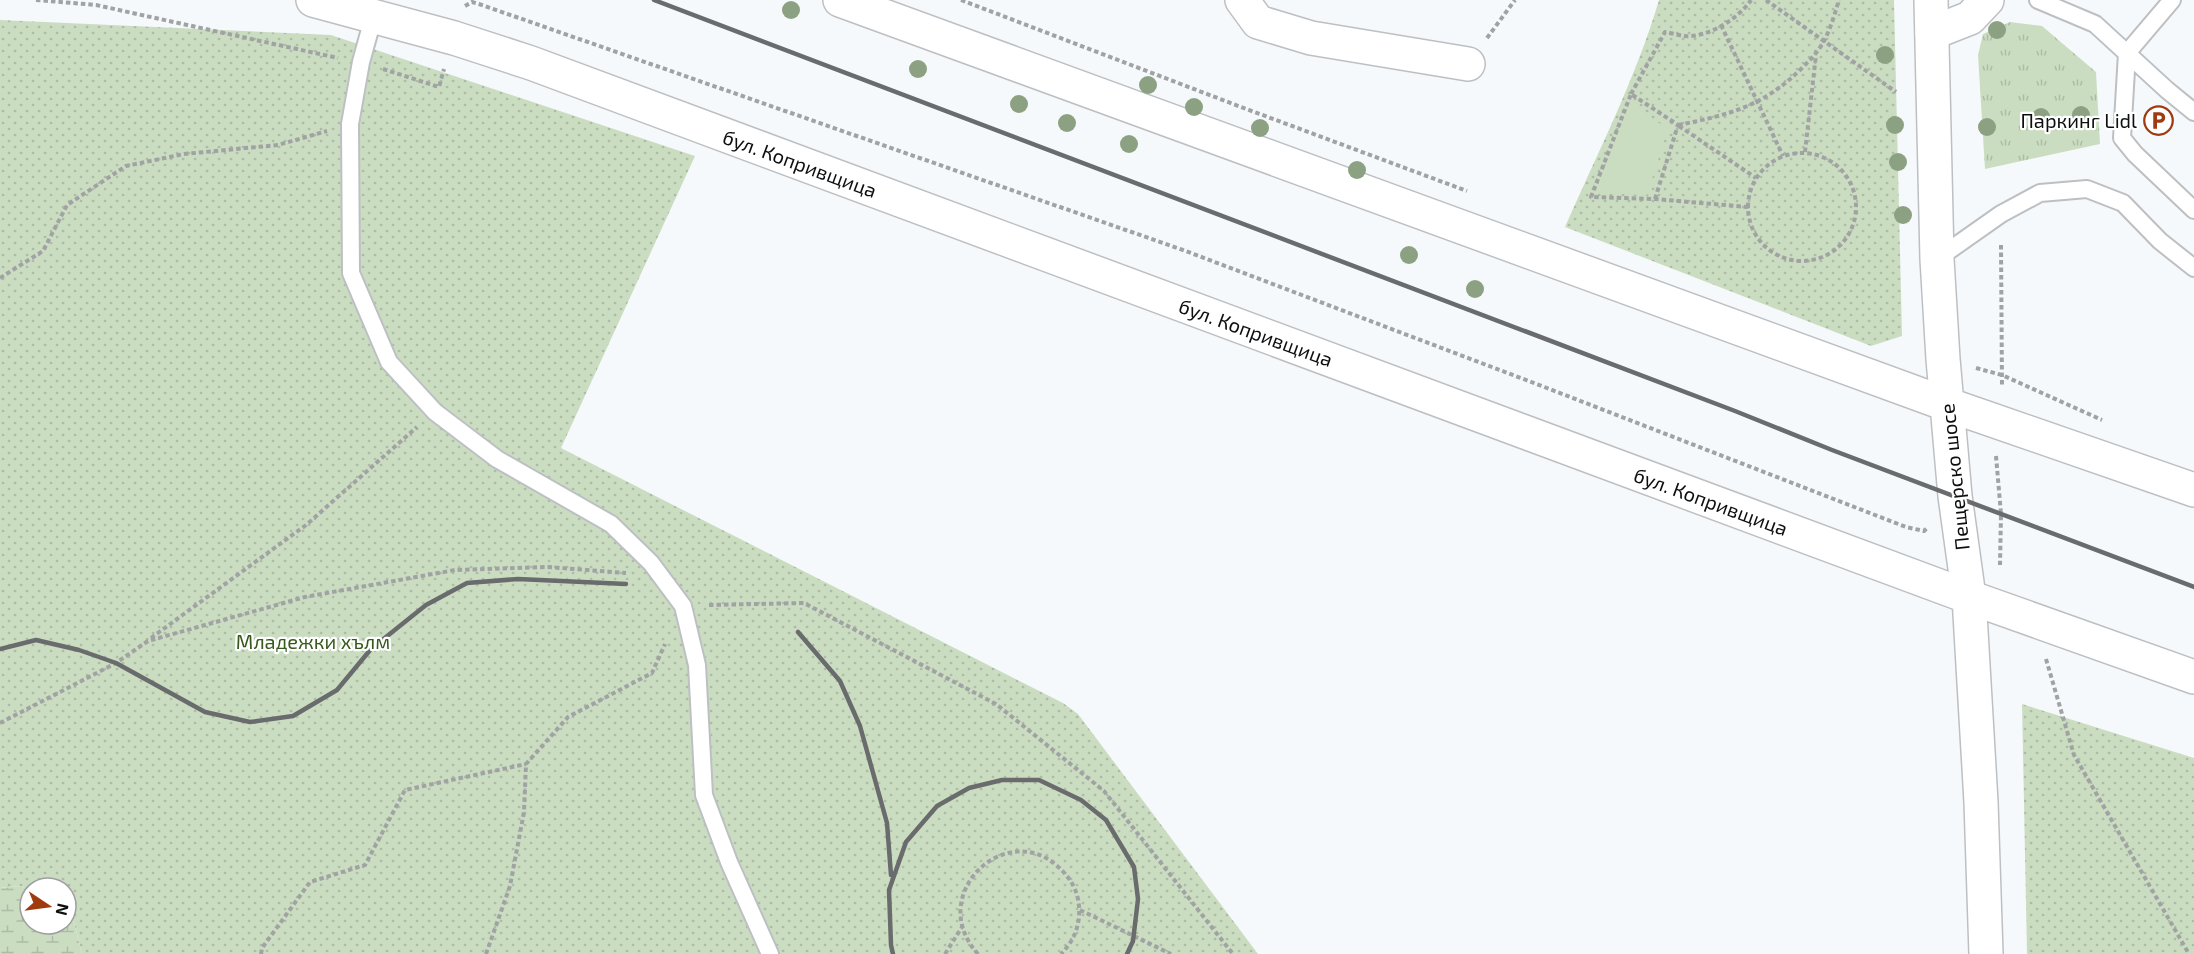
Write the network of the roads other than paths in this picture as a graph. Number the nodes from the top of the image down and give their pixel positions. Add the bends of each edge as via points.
1 (313, 0) edge
2 (840, 0) edge
3 (1242, 0) edge
4 (1931, 0) edge
5 (1987, 0) edge
6 (2038, 0) edge
7 (2172, 0) edge
8 (374, 15) junction
9 (1932, 33) junction
10 (2127, 53) junction
11 (1468, 64) road end
12 (2194, 111) edge
13 (2194, 210) edge
14 (1937, 259) junction
15 (2194, 268) edge
16 (1946, 404) junction
17 (2194, 490) edge
18 (1969, 597) junction
19 (2194, 677) edge
20 (770, 954) edge
21 (1986, 954) edge

1 - 8 main road, бул. Копривщица
2 - 16 main road
3 - 11 main road via 1258,22 1311,38
4 - 9 main road, Пещерско шосе
5 - 9 main road via 1970,18
6 - 10 lane via 2095,24
7 - 10 lane
8 - 18 main road, бул. Копривщица via 531,63
8 - 20 lane via 350,124 351,273 389,362 435,412 497,459 611,524 651,563 683,606 697,665 704,795
9 - 14 main road, Пещерско шосе
10 - 12 lane
10 - 13 lane via 2122,138
14 - 15 lane via 2001,214 2040,193 2087,189 2123,203
14 - 16 main road, Пещерско шосе
16 - 17 main road
16 - 18 main road, Пещерско шосе
18 - 19 main road, бул. Копривщица
18 - 21 main road, Пещерско шосе

